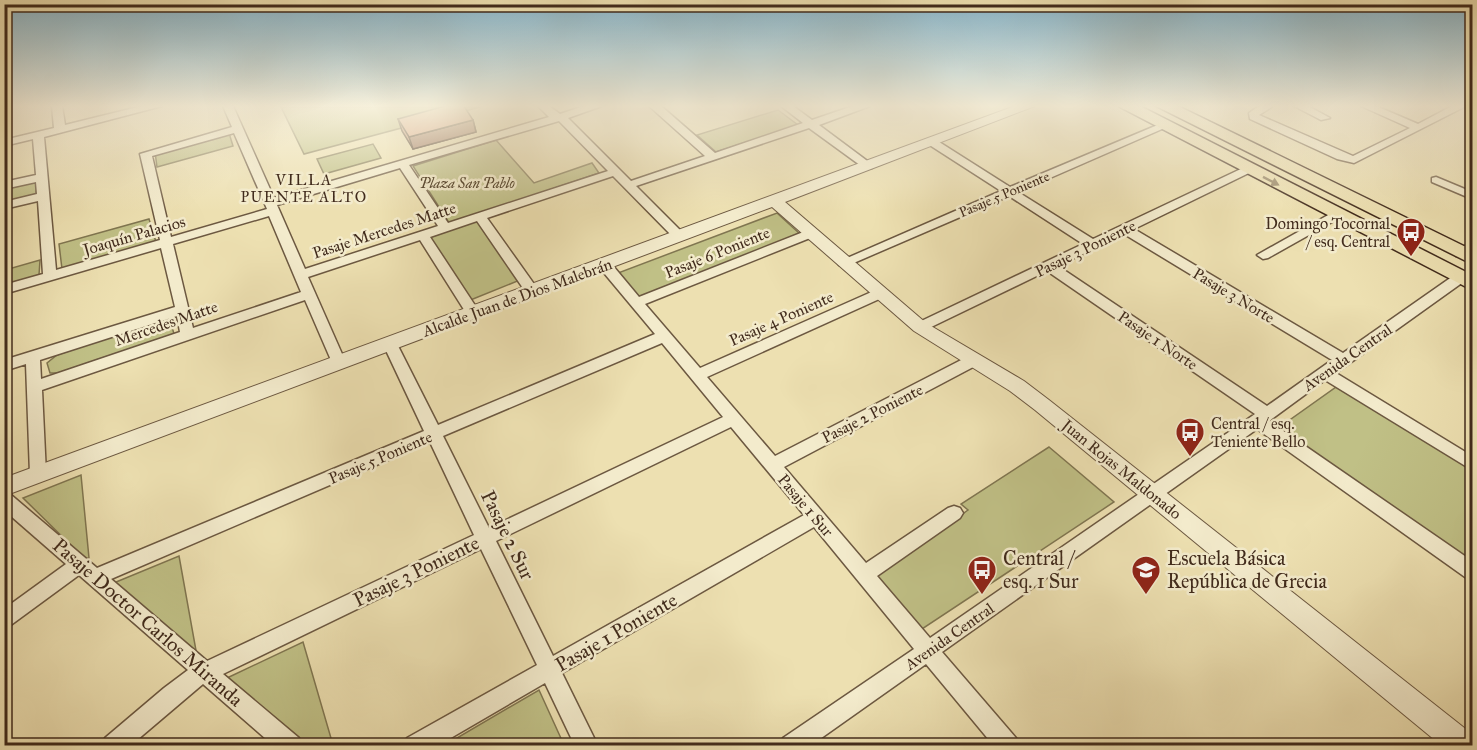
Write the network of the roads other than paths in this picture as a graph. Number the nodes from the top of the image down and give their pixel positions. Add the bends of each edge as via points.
1 (39, 141) edge
2 (192, 141) edge
3 (243, 141) edge
4 (478, 141) edge
5 (585, 141) edge
6 (694, 141) edge
7 (763, 141) edge
8 (833, 141) edge
9 (1129, 141) edge
10 (1194, 141) edge
11 (1234, 141) edge
12 (1308, 141) edge
13 (1394, 141) edge
14 (933, 142) joint
15 (713, 158) junction
16 (402, 163) junction
17 (868, 166) junction
18 (1249, 169) junction
19 (615, 172) junction
20 (42, 177) junction
21 (1436, 180) dead end
22 (629, 185) junction
23 (4, 186) edge
24 (1010, 192) junction
25 (43, 196) junction
26 (1473, 196) edge
27 (774, 201) junction
28 (1361, 204) junction
29 (4, 206) edge
30 (272, 207) junction
31 (1336, 214) junction
32 (479, 216) junction
33 (445, 228) junction
34 (1125, 229) junction
35 (811, 233) junction
36 (423, 235) junction
37 (679, 236) junction
38 (166, 242) junction
39 (1093, 244) junction
40 (1469, 252) edge
41 (1263, 255) dead end
42 (844, 262) junction
43 (604, 264) junction
44 (1049, 266) junction
45 (301, 275) junction
46 (50, 276) junction
47 (1467, 280) edge
48 (4, 290) edge
49 (532, 291) junction
50 (881, 293) junction
51 (309, 294) junction
52 (636, 303) junction
53 (182, 309) junction
54 (473, 313) junction
55 (920, 327) junction
56 (188, 335) junction
57 (664, 336) junction
58 (390, 344) junction
59 (33, 357) junction
60 (1343, 360) junction
61 (972, 361) junction
62 (339, 363) junction
63 (4, 366) edge
64 (1325, 373) junction
65 (696, 375) junction
66 (34, 387) junction
67 (1262, 418) junction
68 (734, 419) junction
69 (434, 434) junction
70 (1473, 464) edge
71 (772, 465) junction
72 (38, 474) junction
73 (4, 487) edge
74 (1154, 494) junction
75 (4, 499) edge
76 (954, 513) dead end
77 (816, 517) junction
78 (485, 538) junction
79 (80, 564) junction
80 (1473, 571) edge
81 (864, 574) junction
82 (95, 577) junction
83 (4, 621) edge
84 (928, 651) junction
85 (550, 670) junction
86 (205, 672) junction
87 (113, 746) edge
88 (291, 746) edge
89 (415, 746) edge
90 (587, 746) edge
91 (791, 746) edge
92 (1008, 746) edge
93 (1465, 746) edge

1 - 20 street
2 - 38 street via 147,153
3 - 30 street
4 - 16 street, Joaquín Palacios
5 - 19 street
6 - 15 street
7 - 15 street
8 - 17 street
9 - 24 street, Pasaje 5 Poniente
10 - 18 main road
11 - 28 main road
12 - 13 street via 1351,160
14 - 17 street, Alcalde Juan de Dios Malebrán
14 - 24 street
15 - 22 street
16 - 30 street, Joaquín Palacios
16 - 33 street
17 - 27 street, Alcalde Juan de Dios Malebrán
18 -> 31 main road
18 - 34 street, Pasaje 3 Poniente
19 - 22 street
19 - 32 street, Pasaje Mercedes Matte
20 - 23 street
20 - 25 street
21 - 26 street
22 - 37 street
24 - 39 street
24 - 42 street, Pasaje 5 Poniente
25 - 29 street
25 - 46 street
27 - 35 street, Juan Rojas Maldonado
27 - 37 street, Alcalde Juan de Dios Malebrán
28 - 31 main road via 1337,202
28 - 40 main road
30 - 38 street, Joaquín Palacios
30 - 45 street
31 - 41 street
31 - 47 main road
32 - 33 street, Pasaje Mercedes Matte
32 - 49 street
33 - 36 street, Pasaje Mercedes Matte
34 - 39 street, Pasaje 3 Poniente
34 - 60 street, Pasaje 3 Norte
35 - 42 street, Juan Rojas Maldonado
35 - 52 street, Pasaje 6 Poniente
36 - 45 street, Pasaje Mercedes Matte
36 - 54 street
37 - 43 street, Alcalde Juan de Dios Malebrán
38 - 46 street, Joaquín Palacios
38 - 53 street
39 - 44 street, Pasaje 3 Poniente
42 - 50 street, Juan Rojas Maldonado
43 - 49 street, Alcalde Juan de Dios Malebrán
43 - 52 street, Pasaje 1 Sur
44 - 55 street, Pasaje 3 Poniente
44 - 67 street, Pasaje 1 Norte
45 - 51 street
46 - 48 street, Joaquín Palacios
47 - 60 street, Avenida Central
49 - 54 street, Alcalde Juan de Dios Malebrán
50 - 55 street, Juan Rojas Maldonado
50 - 65 street, Pasaje 4 Poniente
51 - 56 street, Mercedes Matte
51 - 62 street
52 - 57 street, Pasaje 1 Sur
53 - 56 street
53 - 59 street, Mercedes Matte
54 - 58 street, Alcalde Juan de Dios Malebrán
55 - 61 street, Juan Rojas Maldonado
56 - 66 street, Mercedes Matte
57 - 65 street, Pasaje 1 Sur
57 - 69 street, Pasaje 5 Poniente
58 - 62 street, Alcalde Juan de Dios Malebrán
58 - 69 street, Pasaje 2 Sur
59 - 63 street, Mercedes Matte
59 - 66 street
60 - 64 street, Avenida Central
61 - 71 street, Pasaje 2 Poniente
61 - 74 street, Juan Rojas Maldonado via 1029,394
62 - 72 street, Alcalde Juan de Dios Malebrán
64 - 67 street, Avenida Central
64 - 70 street
65 - 68 street, Pasaje 1 Sur
66 - 72 street
67 - 74 street, Avenida Central
67 - 80 street, Pasaje 1 Norte
68 - 71 street, Pasaje 1 Sur
68 - 78 street, Pasaje 3 Poniente
69 - 78 street, Pasaje 2 Sur
69 - 82 street, Pasaje 5 Poniente
71 - 77 street, Pasaje 1 Sur
72 - 73 street, Alcalde Juan de Dios Malebrán
74 - 84 street, Avenida Central
74 - 93 street, Juan Rojas Maldonado
75 - 79 street, Pasaje Doctor Carlos Miranda
76 - 81 street
77 - 81 street, Pasaje 1 Sur
77 - 85 street, Pasaje 1 Poniente
78 - 85 street, Pasaje 2 Sur
78 - 86 street, Pasaje 3 Poniente
79 - 82 street, Pasaje Doctor Carlos Miranda
79 - 83 street
81 - 84 street, Pasaje 1 Sur
82 - 86 street, Pasaje Doctor Carlos Miranda
84 - 91 street, Avenida Central
84 - 92 street, Pasaje 1 Sur
85 - 89 street, Pasaje 1 Poniente
85 - 90 street, Pasaje 2 Sur
86 - 87 street, Pasaje 3 Poniente via 179,687
86 - 88 street, Pasaje Doctor Carlos Miranda

